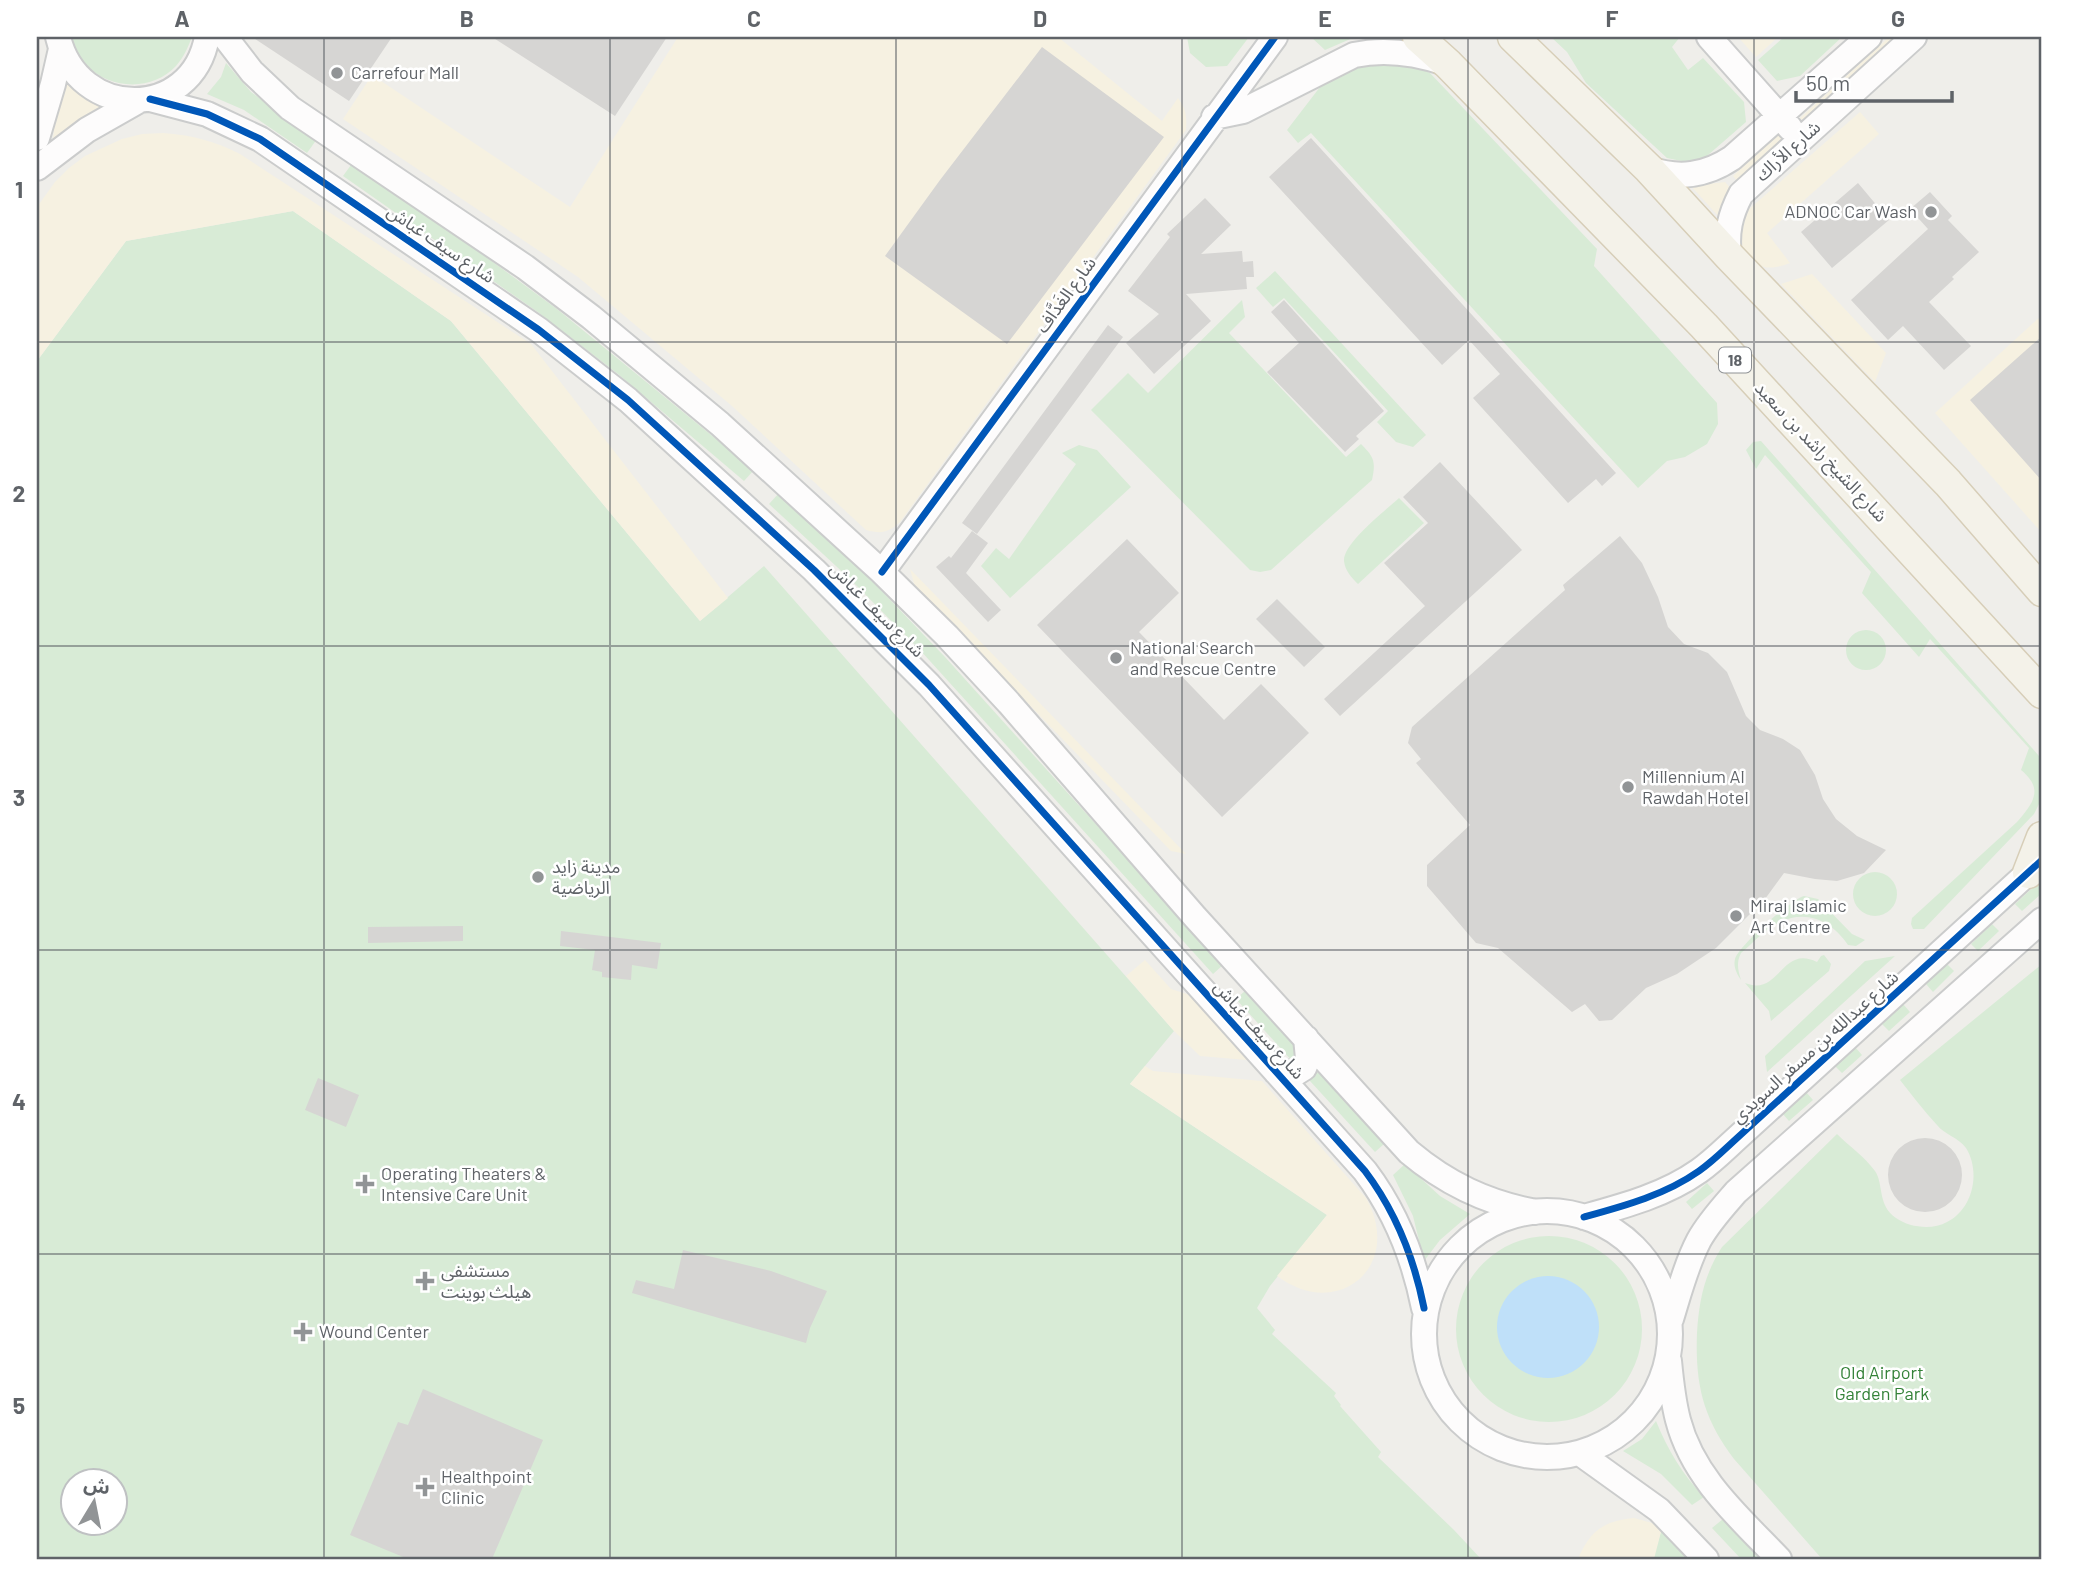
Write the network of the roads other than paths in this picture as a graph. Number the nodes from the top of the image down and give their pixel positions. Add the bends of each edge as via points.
1 (207, 37) edge
2 (225, 37) edge
3 (1275, 37) edge
4 (1418, 37) edge
5 (1513, 37) edge
6 (1709, 37) edge
7 (1869, 37) edge
8 (1914, 37) edge
9 (60, 43) edge
10 (1448, 64) junction
11 (144, 100) junction
12 (1780, 116) junction
13 (1214, 117) junction
14 (37, 138) edge
15 (1800, 139) junction
16 (37, 168) edge
17 (1649, 169) junction
18 (1729, 256) junction
19 (882, 572) junction
20 (2042, 592) edge
21 (2042, 694) edge
22 (2042, 837) edge
23 (2035, 867) edge
24 (2042, 920) edge
25 (1306, 1038) junction
26 (1276, 1072) junction
27 (1535, 1212) junction
28 (1584, 1217) junction
29 (1424, 1308) junction
30 (1670, 1320) junction
31 (1669, 1360) junction
32 (1581, 1454) junction
33 (1706, 1559) edge
34 (1779, 1559) edge

1 - 11 street via 192,71 173,88
2 - 19 street, شارع سيف غباش via 252,72 290,108 525,267 656,369
3 - 13 street, شارع الغَدَّاف
4 - 10 main road, شارع الشيخ راشد بن سعيد / 18
5 - 17 main road
6 - 12 street
7 - 12 street, شارع الأراك
8 - 15 street, شارع الأراك
9 - 11 street, شارع سيف غباش via 70,67 99,93
9 - 14 street
10 - 13 street via 1410,53 1371,51 1354,55 1243,111
10 - 21 main road, شارع الشيخ راشد بن سعيد / 18 via 1704,326
11 - 16 street via 87,130
11 - 26 street, شارع سيف غباش via 207,114 260,139 538,330 628,400 785,542 901,656
12 - 15 street
12 - 17 street, شارع الأراك via 1732,159 1710,170 1686,176
13 - 19 street, شارع الغَدَّاف
15 - 18 street, شارع الأراك via 1741,194 1728,224
17 - 18 main road
18 - 20 main road via 1948,484
19 - 25 street, شارع سيف غباش via 1009,704
22 - 23 main road
23 - 28 street, شارع عبدالله بن مسفر السويدي via 1698,1172 1650,1197
24 - 30 street via 1736,1192 1700,1239
25 - 26 street via 1304,1068 1296,1073
25 - 27 street, شارع سيف غباش via 1427,1167 1489,1201
26 - 29 street, شارع سيف غباش via 1384,1198 1409,1250
27 - 28 street
27 - 29 street via 1493,1224 1456,1250 1442,1268
28 - 30 street via 1603,1224 1636,1248 1659,1281
29 - 32 street via 1426,1363 1433,1384 1458,1420 1495,1446 1516,1454 1560,1458
30 - 31 street
31 - 32 street via 1639,1414 1607,1441
31 - 34 street via 1671,1392 1690,1453 1707,1481
32 - 33 street via 1659,1510

